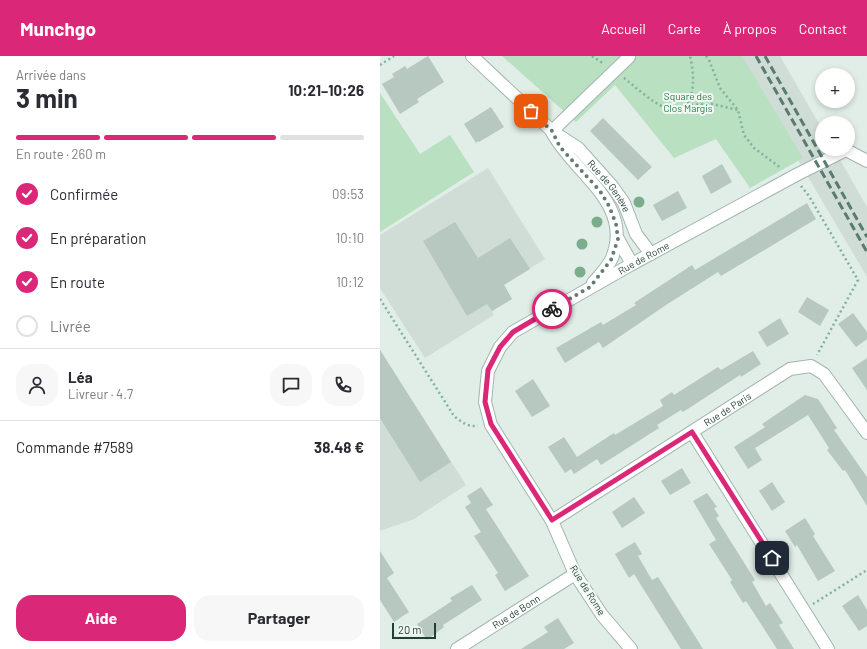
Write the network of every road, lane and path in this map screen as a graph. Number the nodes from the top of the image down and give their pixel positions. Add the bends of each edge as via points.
1 (394, 56) edge
2 (472, 56) edge
3 (690, 56) edge
4 (706, 56) edge
5 (629, 58) dead end
6 (380, 65) edge
7 (614, 71) junction
8 (685, 105) junction
9 (738, 110) junction
10 (552, 131) junction
11 (867, 161) edge
12 (793, 176) junction
13 (618, 239) junction
14 (651, 254) junction
15 (632, 264) junction
16 (590, 287) junction
17 (380, 299) edge
18 (811, 366) junction
19 (491, 424) junction
20 (692, 432) junction
21 (867, 433) edge
22 (552, 520) junction
23 (867, 570) edge
24 (576, 574) junction
25 (804, 609) junction
26 (457, 649) edge
27 (631, 649) edge
28 (828, 649) edge

1 - 6 path
2 - 10 street, Rue de Genève
3 - 8 path via 693,70 692,97
4 - 9 path via 720,88
5 - 7 street
7 - 8 path via 663,107 673,109
7 - 10 street
8 - 9 path via 713,104
9 - 12 path via 744,135 754,148
10 - 13 street, Rue de Genève via 560,147 600,191 616,224
10 - 14 street, Rue de Genève via 578,148 612,186 624,203 636,234
11 - 12 street, Rue de Rome via 846,150
12 - 14 street, Rue de Rome
12 - 18 path via 809,196 858,280
13 - 15 street, Rue de Genève
13 - 16 street, Rue de Genève via 611,260
14 - 15 street, Rue de Rome
15 - 16 street, Rue de Rome
16 - 19 street, Rue de Rome via 513,332 500,347 488,370 485,402
17 - 19 path via 454,416 463,423 473,426
18 - 20 street, Rue de Paris via 790,369
18 - 21 street via 824,374
19 - 22 street, Rue de Rome
20 - 22 street, Rue de Paris
20 - 25 street
22 - 24 street, Rue de Rome
23 - 25 path
24 - 26 street, Rue de Bonn
24 - 27 street, Rue de Rome via 602,615
25 - 28 street

